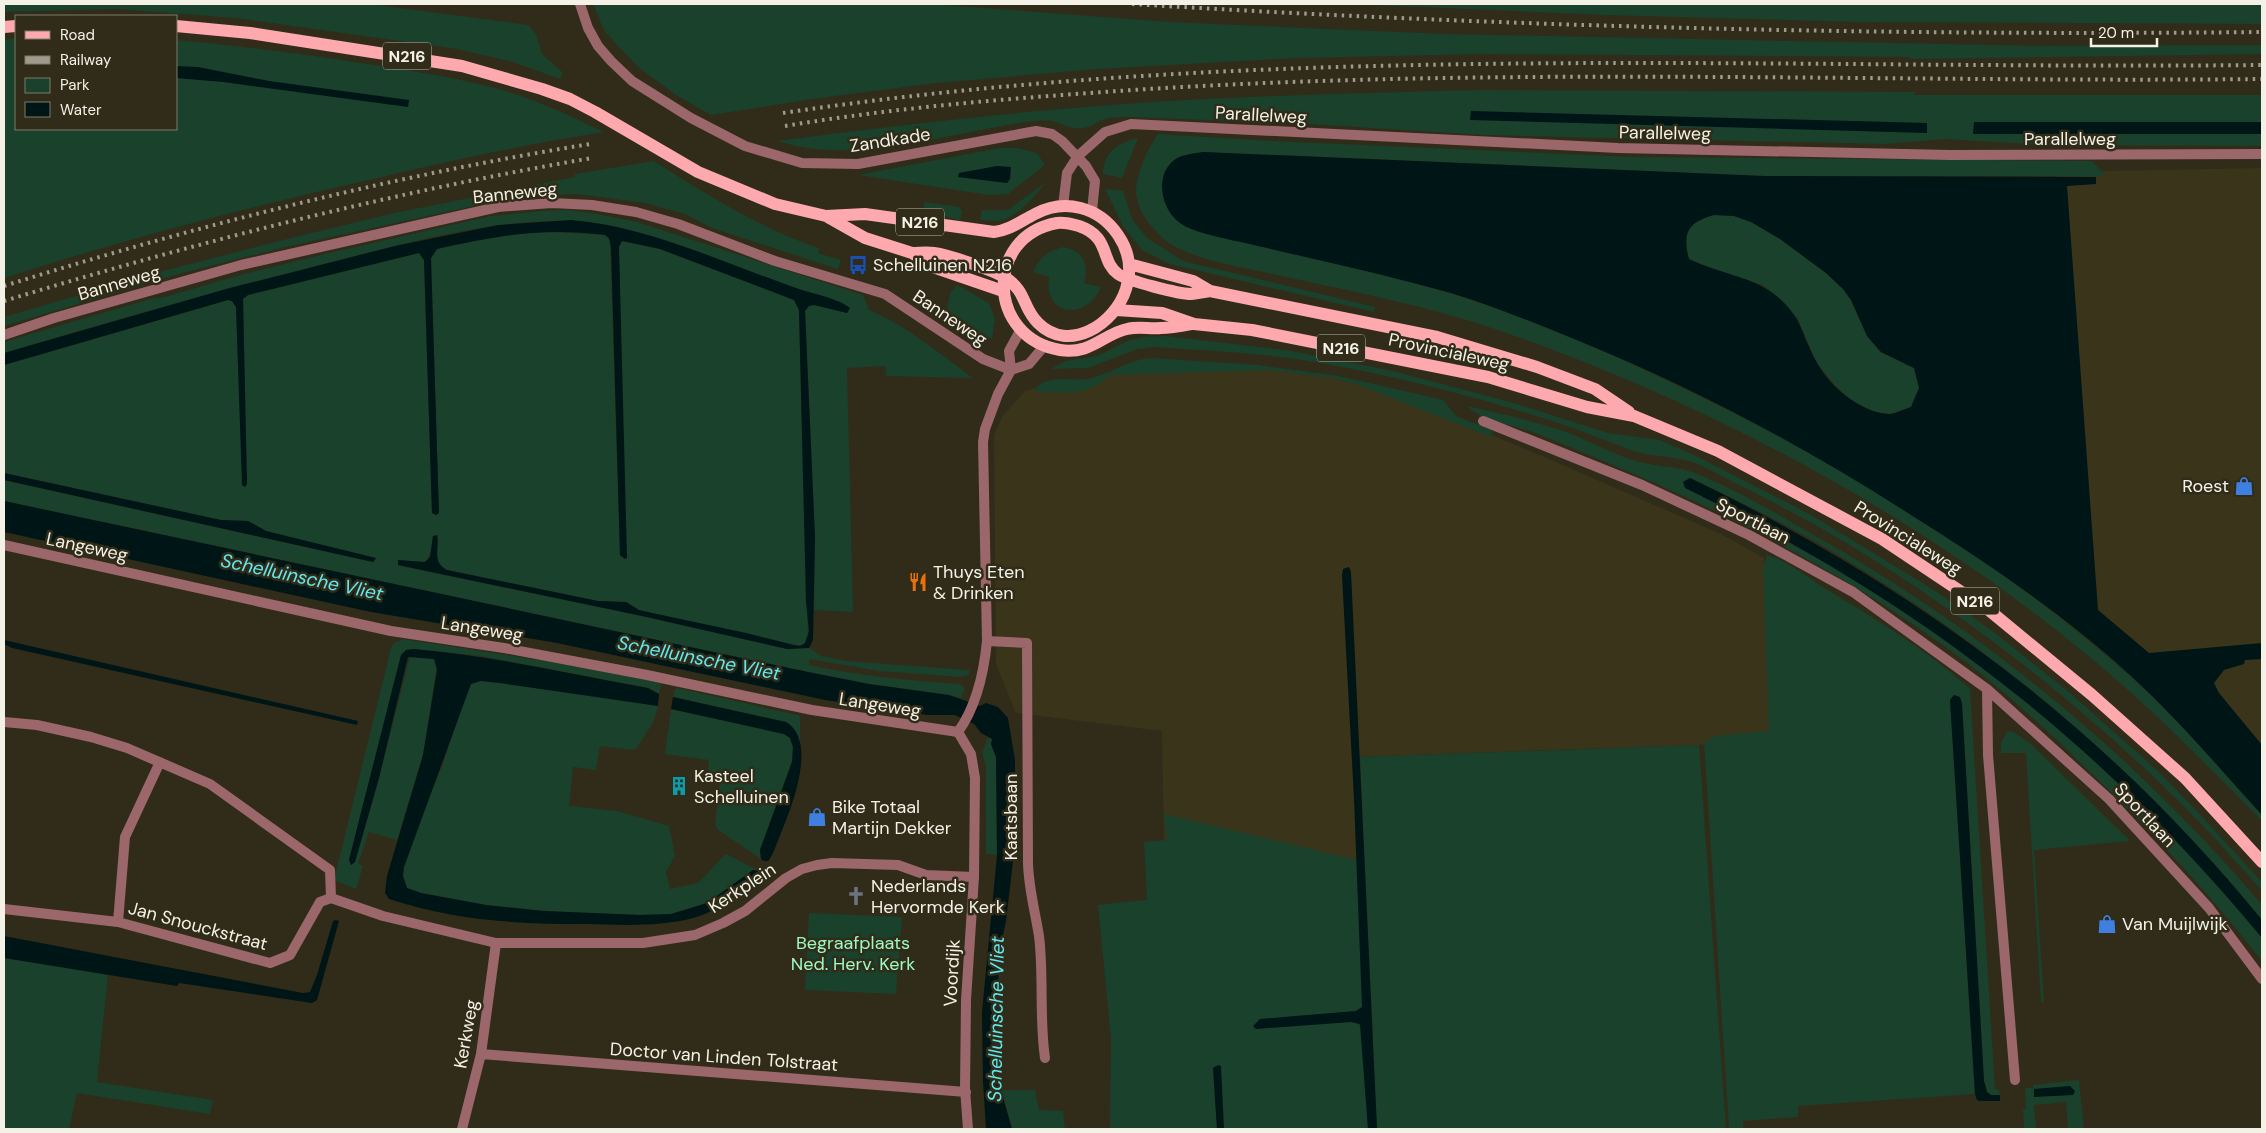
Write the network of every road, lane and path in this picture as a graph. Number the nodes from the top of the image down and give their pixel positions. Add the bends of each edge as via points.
1 (580, 4) edge
2 (178, 26) edge
3 (2262, 154) edge
4 (1078, 156) junction
5 (1063, 206) junction
6 (1092, 211) junction
7 (826, 216) junction
8 (1059, 223) junction
9 (912, 253) junction
10 (1129, 264) junction
11 (1004, 277) junction
12 (1129, 279) junction
13 (1003, 291) junction
14 (1210, 291) junction
15 (1116, 310) junction
16 (1194, 324) junction
17 (1020, 331) junction
18 (1055, 334) junction
19 (4, 335) edge
20 (1045, 346) junction
21 (1011, 370) junction
22 (1634, 416) junction
23 (1483, 421) dead end
24 (4, 545) edge
25 (987, 641) junction
26 (1987, 689) junction
27 (4, 722) edge
28 (961, 728) junction
29 (160, 762) junction
30 (2262, 862) edge
31 (974, 877) junction
32 (331, 898) junction
33 (4, 909) edge
34 (118, 922) junction
35 (496, 943) junction
36 (2262, 979) edge
37 (481, 1054) junction
38 (1045, 1058) dead end
39 (2015, 1080) dead end
40 (966, 1092) junction
41 (462, 1129) edge
42 (968, 1129) edge

1 - 4 street, Zandkade via 588,28 611,62 632,81 691,118 745,146 802,163 858,164 1036,131 1052,134
2 - 7 main road, N216 via 250,33 462,66 503,76 570,99 698,172 775,204
3 - 4 street, Parallelweg via 1950,155 1618,148 1131,124 1105,132
4 - 5 street via 1067,173
4 - 6 street, Zandkade via 1095,182
5 - 6 main road, N216
5 - 7 main road, N216 via 1036,213 1013,227 994,232 866,214
5 - 8 main road
6 - 10 main road, N216 via 1114,230
7 - 9 main road, N216 via 865,238
8 - 11 main road via 1042,228 1019,245
8 - 12 main road, N216 via 1078,226 1096,236 1113,269
9 - 11 main road, N216 via 934,253
9 - 13 main road, N216 via 930,266
10 - 12 main road, N216
10 - 14 main road, Provincialeweg / N216 via 1193,281
11 - 13 main road
11 - 18 main road, N216 via 1017,286 1035,320
12 - 14 main road, Provincialeweg / N216 via 1190,294
12 - 15 main road, N216
13 - 17 main road
14 - 22 main road, Provincialeweg / N216 via 1437,337 1537,367 1595,389
15 - 16 main road, Provincialeweg / N216 via 1162,313
15 - 18 main road, N216 via 1098,327 1086,332
16 - 20 main road, Provincialeweg / N216 via 1119,331 1095,345 1078,349 1061,350
16 - 22 main road, Provincialeweg / N216 via 1252,330 1488,377 1587,407
17 - 20 main road, N216
17 - 21 street via 1009,351
18 - 20 main road
19 - 21 street, Banneweg via 241,265 498,207 552,203 592,205 678,224 776,261 885,294 983,359
20 - 21 street via 1029,364
21 - 25 street via 998,394 983,442
22 - 30 main road, Provincialeweg / N216 via 1718,451 1882,539 1990,611 2092,695 2185,778
23 - 26 street, Sportlaan via 1642,485 1757,540 1853,592
24 - 28 street, Langeweg via 391,631 580,663 812,710
25 - 28 street via 985,664
25 - 38 street, Kaatsbaan via 1027,643 1028,873 1038,936
26 - 36 street, Sportlaan via 2109,799 2209,908
26 - 39 street via 1988,755
27 - 29 street via 91,736
28 - 31 street, Voordijk via 974,764
29 - 32 street via 210,784 330,870
29 - 34 street via 124,837
31 - 35 street, Kerkplein via 926,875 898,865 832,863 802,869 745,911 695,935 643,943
31 - 40 street, Voordijk via 966,1000
32 - 34 street, Jan Snouckstraat via 320,902 290,955 270,963
32 - 35 street via 383,916
33 - 34 street, Jan Snouckstraat
35 - 37 street, Kerkweg
37 - 40 street, Doctor van Linden Tolstraat
37 - 41 street, Kerkweg
40 - 42 street, Voordijk

